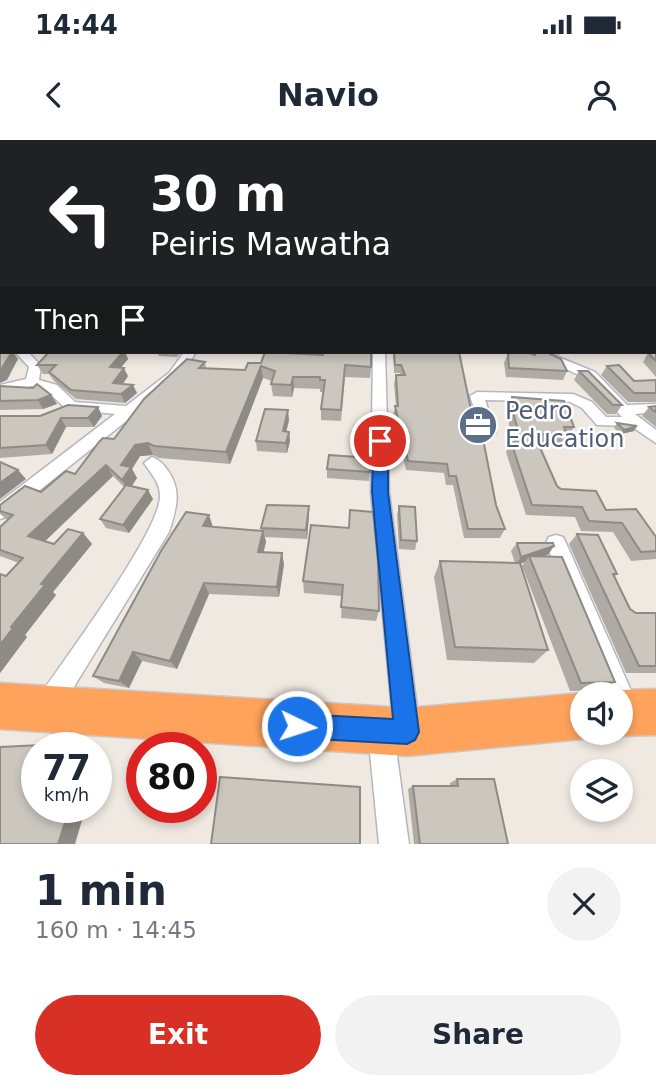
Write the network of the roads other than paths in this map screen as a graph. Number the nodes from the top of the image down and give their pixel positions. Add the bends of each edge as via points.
1 (23, 354) edge
2 (189, 354) edge
3 (379, 354) edge
4 (541, 354) edge
5 (32, 382) junction
6 (0, 389) edge
7 (656, 408) edge
8 (128, 411) junction
9 (629, 415) junction
10 (488, 432) dead end
11 (656, 438) edge
12 (152, 463) dead end
13 (0, 512) edge
14 (556, 543) edge
15 (611, 682) edge
16 (0, 706) edge
17 (45, 710) junction
18 (570, 713) edge
19 (393, 732) junction
20 (394, 844) edge

1 - 5 street via 35,366
2 - 8 street via 174,376
3 - 19 street via 380,492
4 - 9 street via 590,375
5 - 6 street
5 - 8 street via 52,388 65,409
7 - 9 street
8 - 13 street
9 - 10 street via 602,422 587,405 573,398 477,396
9 - 11 street
12 - 17 street via 167,477 170,501 159,532
14 - 15 street
16 - 17 highway
17 - 19 highway
18 - 19 highway
19 - 20 street

